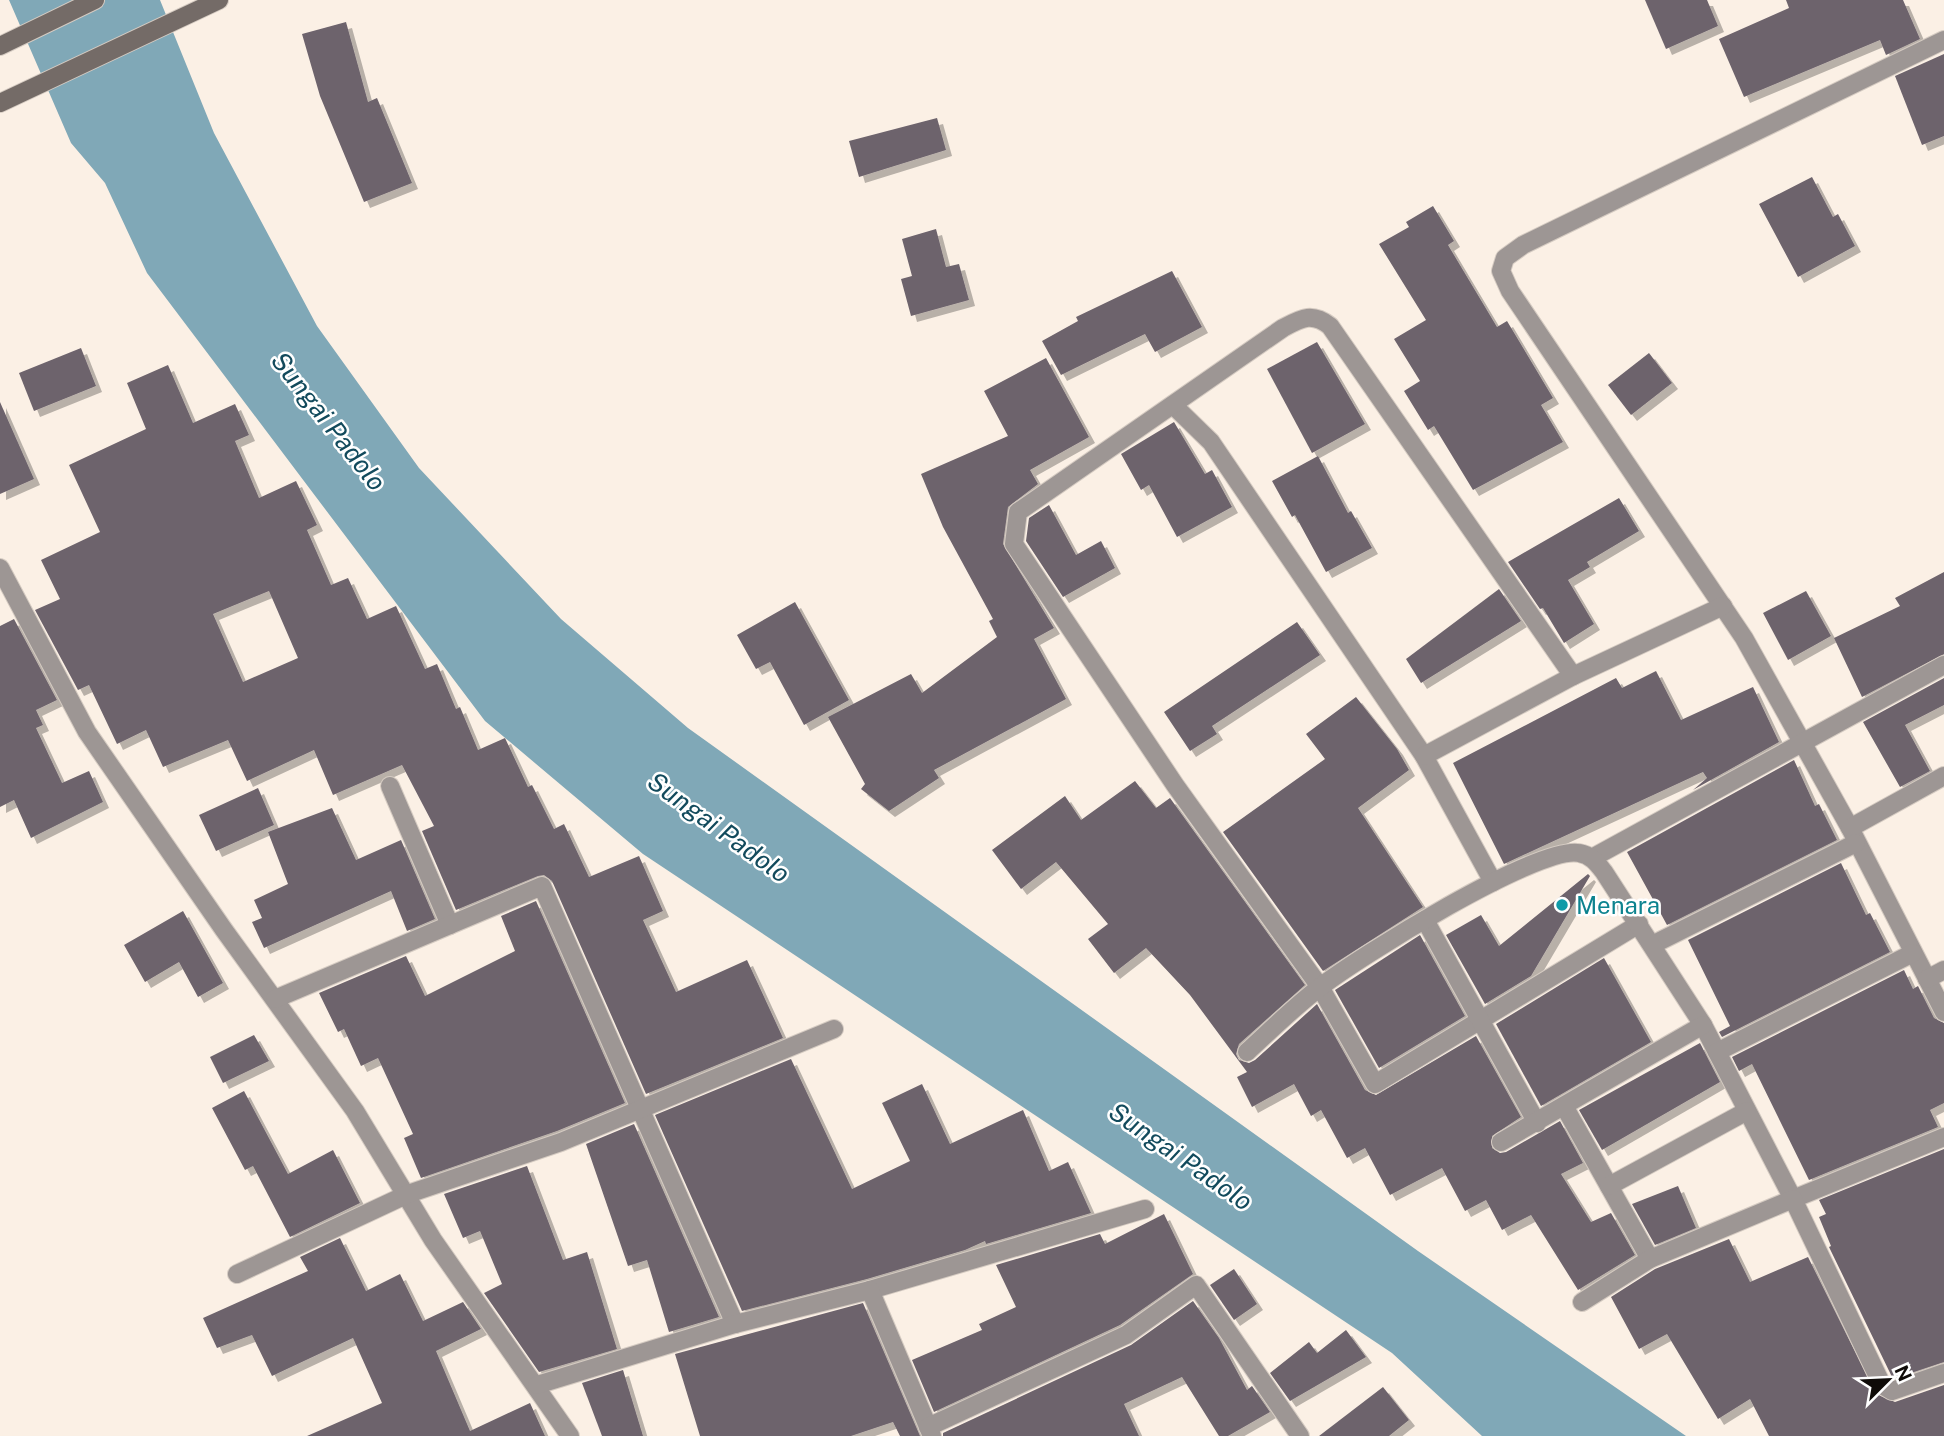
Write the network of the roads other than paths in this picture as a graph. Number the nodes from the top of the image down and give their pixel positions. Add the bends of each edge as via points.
1 (95, 0) edge
2 (219, 0) edge
3 (1944, 40) edge
4 (0, 46) edge
5 (0, 103) edge
6 (1173, 405) junction
7 (0, 568) edge
8 (1723, 606) junction
9 (1944, 665) edge
10 (1573, 676) junction
11 (1803, 741) junction
12 (1423, 755) junction
13 (1944, 776) edge
14 (390, 786) dead end
15 (1853, 836) junction
16 (1592, 858) junction
17 (1493, 882) junction
18 (1425, 920) junction
19 (1639, 924) junction
20 (450, 925) junction
21 (1652, 945) junction
22 (1913, 953) junction
23 (1944, 970) edge
24 (1927, 979) junction
25 (1320, 987) junction
26 (275, 999) junction
27 (1944, 1012) edge
28 (1481, 1022) junction
29 (1703, 1025) junction
30 (834, 1029) dead end
31 (1247, 1052) dead end
32 (1717, 1052) junction
33 (1564, 1106) junction
34 (640, 1110) junction
35 (1747, 1111) junction
36 (1537, 1123) junction
37 (1944, 1137) edge
38 (1501, 1142) dead end
39 (1609, 1186) junction
40 (408, 1194) junction
41 (1793, 1199) junction
42 (1145, 1209) dead end
43 (1650, 1259) junction
44 (237, 1274) dead end
45 (870, 1290) junction
46 (1582, 1302) dead end
47 (734, 1324) junction
48 (1944, 1373) edge
49 (537, 1385) junction
50 (930, 1431) edge
51 (570, 1436) edge
52 (1300, 1436) edge

1 - 4 street
2 - 5 street
3 - 8 street via 1523,245 1505,258 1501,271 1510,291
6 - 10 street via 1303,317 1323,321
6 - 12 street via 1211,442
6 - 25 street via 1018,512 1014,544 1175,785
7 - 26 street via 87,732
8 - 10 street
8 - 11 street
9 - 11 street
10 - 12 street
11 - 15 street
11 - 16 street
12 - 17 street
13 - 15 street
14 - 20 street
15 - 21 street
15 - 22 street
16 - 17 street via 1569,852
16 - 19 street
17 - 18 street
18 - 25 street
18 - 28 street
19 - 21 street
19 - 28 street
20 - 26 street
20 - 34 street via 542,886
21 - 29 street
22 - 24 street
22 - 32 street
23 - 24 street
24 - 27 street
25 - 28 street via 1375,1084
25 - 31 street
26 - 40 street
28 - 36 street
29 - 32 street
29 - 33 street
30 - 34 street
32 - 35 street
33 - 36 street
33 - 39 street
34 - 40 street
34 - 47 street
35 - 39 street
35 - 41 street
36 - 38 street
37 - 41 street
39 - 43 street
40 - 44 street
40 - 49 street via 433,1240
41 - 43 street
41 - 48 street via 1882,1385 1892,1391
42 - 45 street
43 - 46 street
45 - 47 street
45 - 50 street
47 - 49 street
49 - 51 street
50 - 52 street via 1126,1335 1196,1285

